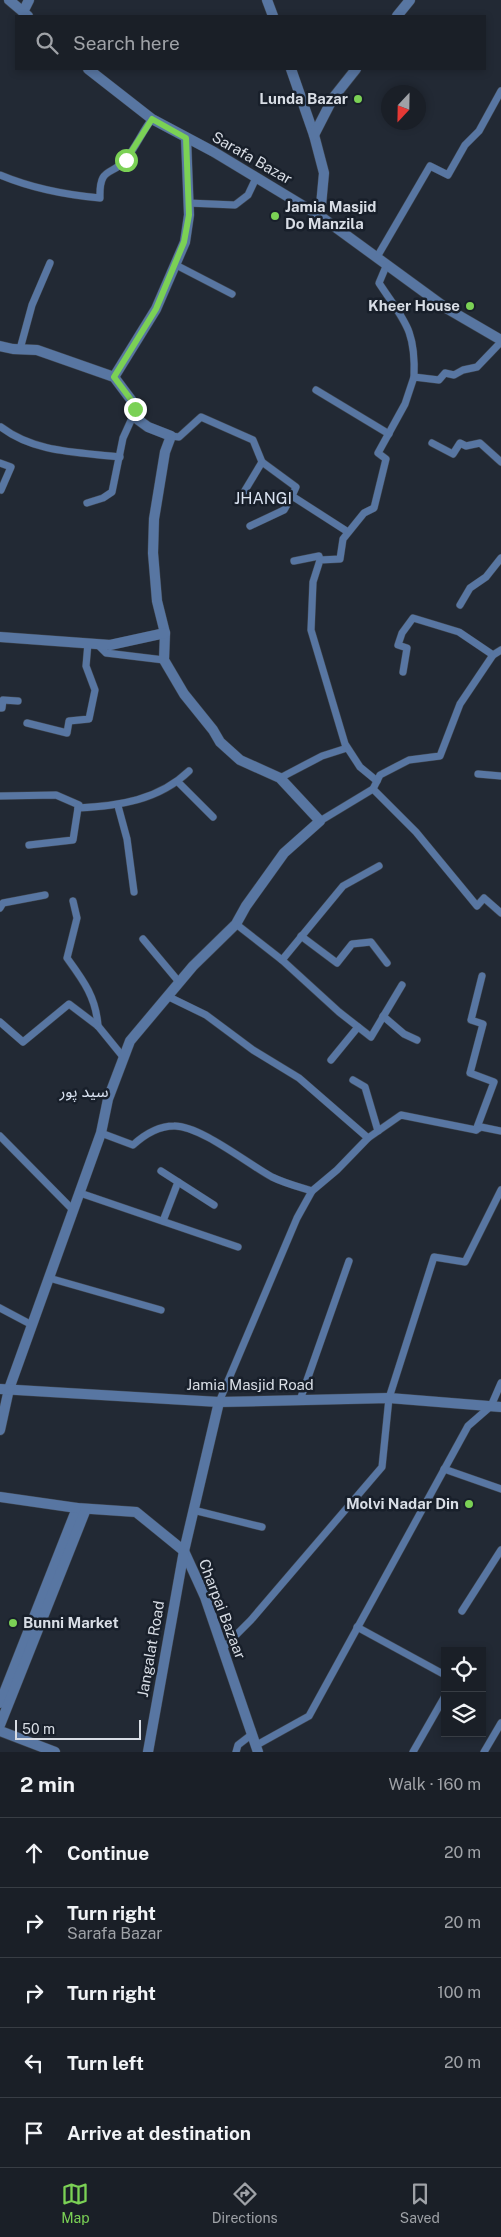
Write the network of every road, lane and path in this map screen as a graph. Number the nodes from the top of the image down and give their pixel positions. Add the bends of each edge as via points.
1 (9, 0) edge
2 (29, 0) edge
3 (267, 0) edge
4 (410, 0) edge
5 (26, 14) edge
6 (273, 15) edge
7 (398, 15) edge
8 (89, 70) edge
9 (292, 70) edge
10 (355, 70) edge
11 (501, 91) edge
12 (152, 119) junction
13 (314, 135) junction
14 (186, 138) junction
15 (0, 176) edge
16 (256, 178) junction
17 (188, 203) junction
18 (320, 216) junction
19 (377, 257) junction
20 (50, 263) dead end
21 (387, 264) junction
22 (176, 265) junction
23 (232, 294) dead end
24 (501, 341) edge
25 (0, 346) edge
26 (20, 349) junction
27 (114, 377) junction
28 (414, 377) junction
29 (316, 390) dead end
30 (133, 416) junction
31 (1, 427) edge
32 (389, 434) junction
33 (170, 436) junction
34 (432, 443) dead end
35 (120, 457) junction
36 (262, 462) junction
37 (501, 462) edge
38 (0, 463) edge
39 (1, 490) dead end
40 (244, 492) dead end
41 (292, 496) junction
42 (87, 503) dead end
43 (250, 526) dead end
44 (348, 532) junction
45 (501, 558) edge
46 (320, 560) junction
47 (294, 561) dead end
48 (460, 605) dead end
49 (165, 633) junction
50 (0, 637) edge
51 (93, 643) junction
52 (501, 650) edge
53 (493, 655) junction
54 (164, 660) junction
55 (403, 672) dead end
56 (18, 700) dead end
57 (0, 708) edge
58 (28, 723) dead end
59 (347, 748) junction
60 (189, 771) dead end
61 (478, 774) dead end
62 (501, 776) edge
63 (280, 778) junction
64 (377, 781) junction
65 (178, 782) junction
66 (373, 789) junction
67 (0, 796) edge
68 (118, 806) junction
69 (78, 808) junction
70 (213, 817) dead end
71 (320, 821) junction
72 (29, 845) dead end
73 (379, 866) dead end
74 (134, 892) dead end
75 (45, 895) dead end
76 (73, 901) dead end
77 (0, 908) edge
78 (501, 913) edge
79 (236, 924) junction
80 (301, 936) junction
81 (143, 940) dead end
82 (282, 960) junction
83 (387, 963) dead end
84 (482, 976) dead end
85 (179, 982) junction
86 (402, 985) dead end
87 (167, 996) junction
88 (383, 1016) junction
89 (0, 1022) edge
90 (98, 1026) junction
91 (358, 1027) junction
92 (417, 1040) dead end
93 (124, 1058) junction
94 (331, 1060) dead end
95 (353, 1080) dead end
96 (476, 1130) junction
97 (378, 1131) junction
98 (501, 1131) edge
99 (101, 1133) junction
100 (0, 1136) edge
101 (368, 1138) junction
102 (161, 1171) dead end
103 (178, 1182) junction
104 (501, 1190) edge
105 (312, 1191) junction
106 (80, 1192) junction
107 (214, 1205) dead end
108 (73, 1210) junction
109 (163, 1221) junction
110 (238, 1246) dead end
111 (349, 1261) dead end
112 (49, 1278) junction
113 (0, 1308) edge
114 (161, 1310) dead end
115 (32, 1325) junction
116 (501, 1383) edge
117 (4, 1389) edge
118 (389, 1398) junction
119 (300, 1400) junction
120 (218, 1402) junction
121 (496, 1406) edge
122 (0, 1430) edge
123 (444, 1469) junction
124 (501, 1489) edge
125 (0, 1497) edge
126 (81, 1508) junction
127 (193, 1510) junction
128 (262, 1527) dead end
129 (501, 1550) edge
130 (184, 1551) junction
131 (462, 1610) dead end
132 (358, 1627) junction
133 (222, 1649) junction
134 (441, 1673) edge
135 (441, 1702) edge
136 (0, 1703) edge
137 (501, 1723) edge
138 (0, 1724) edge
139 (0, 1731) edge
140 (252, 1735) junction
141 (256, 1749) edge
142 (55, 1752) edge
143 (148, 1752) edge
144 (236, 1752) edge
145 (413, 1752) edge
146 (484, 1752) edge

1 - 5 street
2 - 5 street
3 - 6 street
4 - 7 street
8 - 12 street, Sarafa Bazar
9 - 13 street
10 - 13 street via 333,98
11 - 19 lane via 479,132 465,146 448,175 430,166
12 - 14 street, Sarafa Bazar
12 - 15 lane via 126,160 108,171 100,183 100,198 69,194
13 - 18 street via 324,172
14 - 16 street, Sarafa Bazar
14 - 17 street
16 - 17 lane via 248,195 235,205
16 - 18 street, Sarafa Bazar
17 - 22 street via 184,242
18 - 19 street, Sarafa Bazar
19 - 21 street, Sarafa Bazar
20 - 26 lane via 32,305
21 - 24 street, Sarafa Bazar via 446,308
21 - 28 lane via 379,283 406,322 415,351
22 - 23 lane
22 - 27 street via 156,309
24 - 28 lane via 477,368 454,375 445,374 439,380
25 - 26 street
26 - 27 street via 37,350
27 - 30 street via 135,405
28 - 32 lane via 405,404
29 - 32 lane
30 - 33 street via 148,427
30 - 35 lane via 123,438
31 - 35 lane via 14,437 34,445
32 - 44 lane via 378,453 386,459 374,508 364,513
33 - 36 lane via 179,437 201,417 253,440
33 - 49 street via 154,519 153,553 157,601
34 - 37 lane via 452,454 460,443 466,446 480,443
35 - 42 lane via 112,492
36 - 40 lane
36 - 41 lane via 296,487
38 - 39 lane via 11,467
41 - 43 lane via 284,510
41 - 44 lane
44 - 46 lane via 343,539 340,559
45 - 48 lane via 486,577 470,588
46 - 47 lane via 319,556
46 - 59 lane via 314,582 311,630
49 - 51 street via 110,645
49 - 54 street
50 - 51 street
51 - 54 lane via 106,653
51 - 58 lane via 86,666 95,690 89,719 69,721 67,733
52 - 53 lane
53 - 55 lane via 459,632 413,618 398,645 407,648
53 - 64 lane via 460,704 440,756 409,760 380,774
54 - 63 street via 184,694 220,742 240,760
56 - 57 lane via 3,700
59 - 63 lane via 322,756
59 - 64 lane via 360,767
60 - 65 lane
61 - 62 lane
63 - 71 street
64 - 66 lane
65 - 68 lane via 155,794
65 - 70 lane
66 - 71 lane
66 - 78 lane via 416,832 477,906 484,898
67 - 69 lane via 56,795 79,805
68 - 69 lane
68 - 74 lane via 127,838
69 - 72 lane via 73,840
71 - 79 street via 284,853
73 - 80 lane via 343,886
75 - 77 lane via 3,903
76 - 90 lane via 77,918 67,958 84,981 97,1008
79 - 82 lane
79 - 85 street
80 - 82 lane
80 - 83 lane via 336,963 352,944 371,942
81 - 85 lane
82 - 91 lane
84 - 96 lane via 470,1020 483,1024 470,1073 494,1082
85 - 87 street
86 - 88 lane
87 - 93 street via 130,1041
87 - 101 lane via 206,1015 253,1050 299,1078
88 - 91 lane via 371,1037
88 - 92 lane via 404,1034
89 - 90 lane via 23,1042 69,1004
90 - 93 lane
91 - 94 lane
93 - 99 street via 108,1099
95 - 97 lane via 365,1088
96 - 97 lane via 401,1115
96 - 98 lane via 481,1126
97 - 101 lane
99 - 105 lane via 133,1145 160,1128 175,1126 200,1133 274,1178
99 - 106 street
100 - 108 lane
101 - 105 lane via 338,1170
102 - 103 lane
103 - 107 lane
103 - 109 lane
104 - 118 lane via 465,1262 434,1257
105 - 120 lane via 297,1218
106 - 108 street
106 - 109 lane
108 - 112 street
109 - 110 lane
111 - 119 lane
112 - 114 lane
112 - 115 street
113 - 115 lane
115 - 117 street
116 - 121 lane
117 - 120 street, Jamia Masjid Road
117 - 122 street
118 - 119 street, Jamia Masjid Road
118 - 121 street, Jamia Masjid Road
118 - 133 lane via 382,1467 251,1620
119 - 120 street, Jamia Masjid Road
120 - 127 street, Jangalat Road
121 - 123 lane via 468,1426
123 - 124 lane
123 - 132 lane
125 - 126 street, Charpai Bazaar
126 - 130 street, Charpai Bazaar via 136,1512
126 - 136 street
126 - 138 street
127 - 128 lane
127 - 130 street, Jangalat Road
129 - 131 lane
130 - 133 street, Charpai Bazaar via 205,1597
130 - 143 street, Jangalat Road
132 - 134 lane
132 - 141 lane via 309,1716
133 - 140 street, Charpai Bazaar
135 - 145 lane
137 - 146 lane
139 - 142 street
140 - 141 street, Charpai Bazaar
140 - 144 lane via 238,1745

